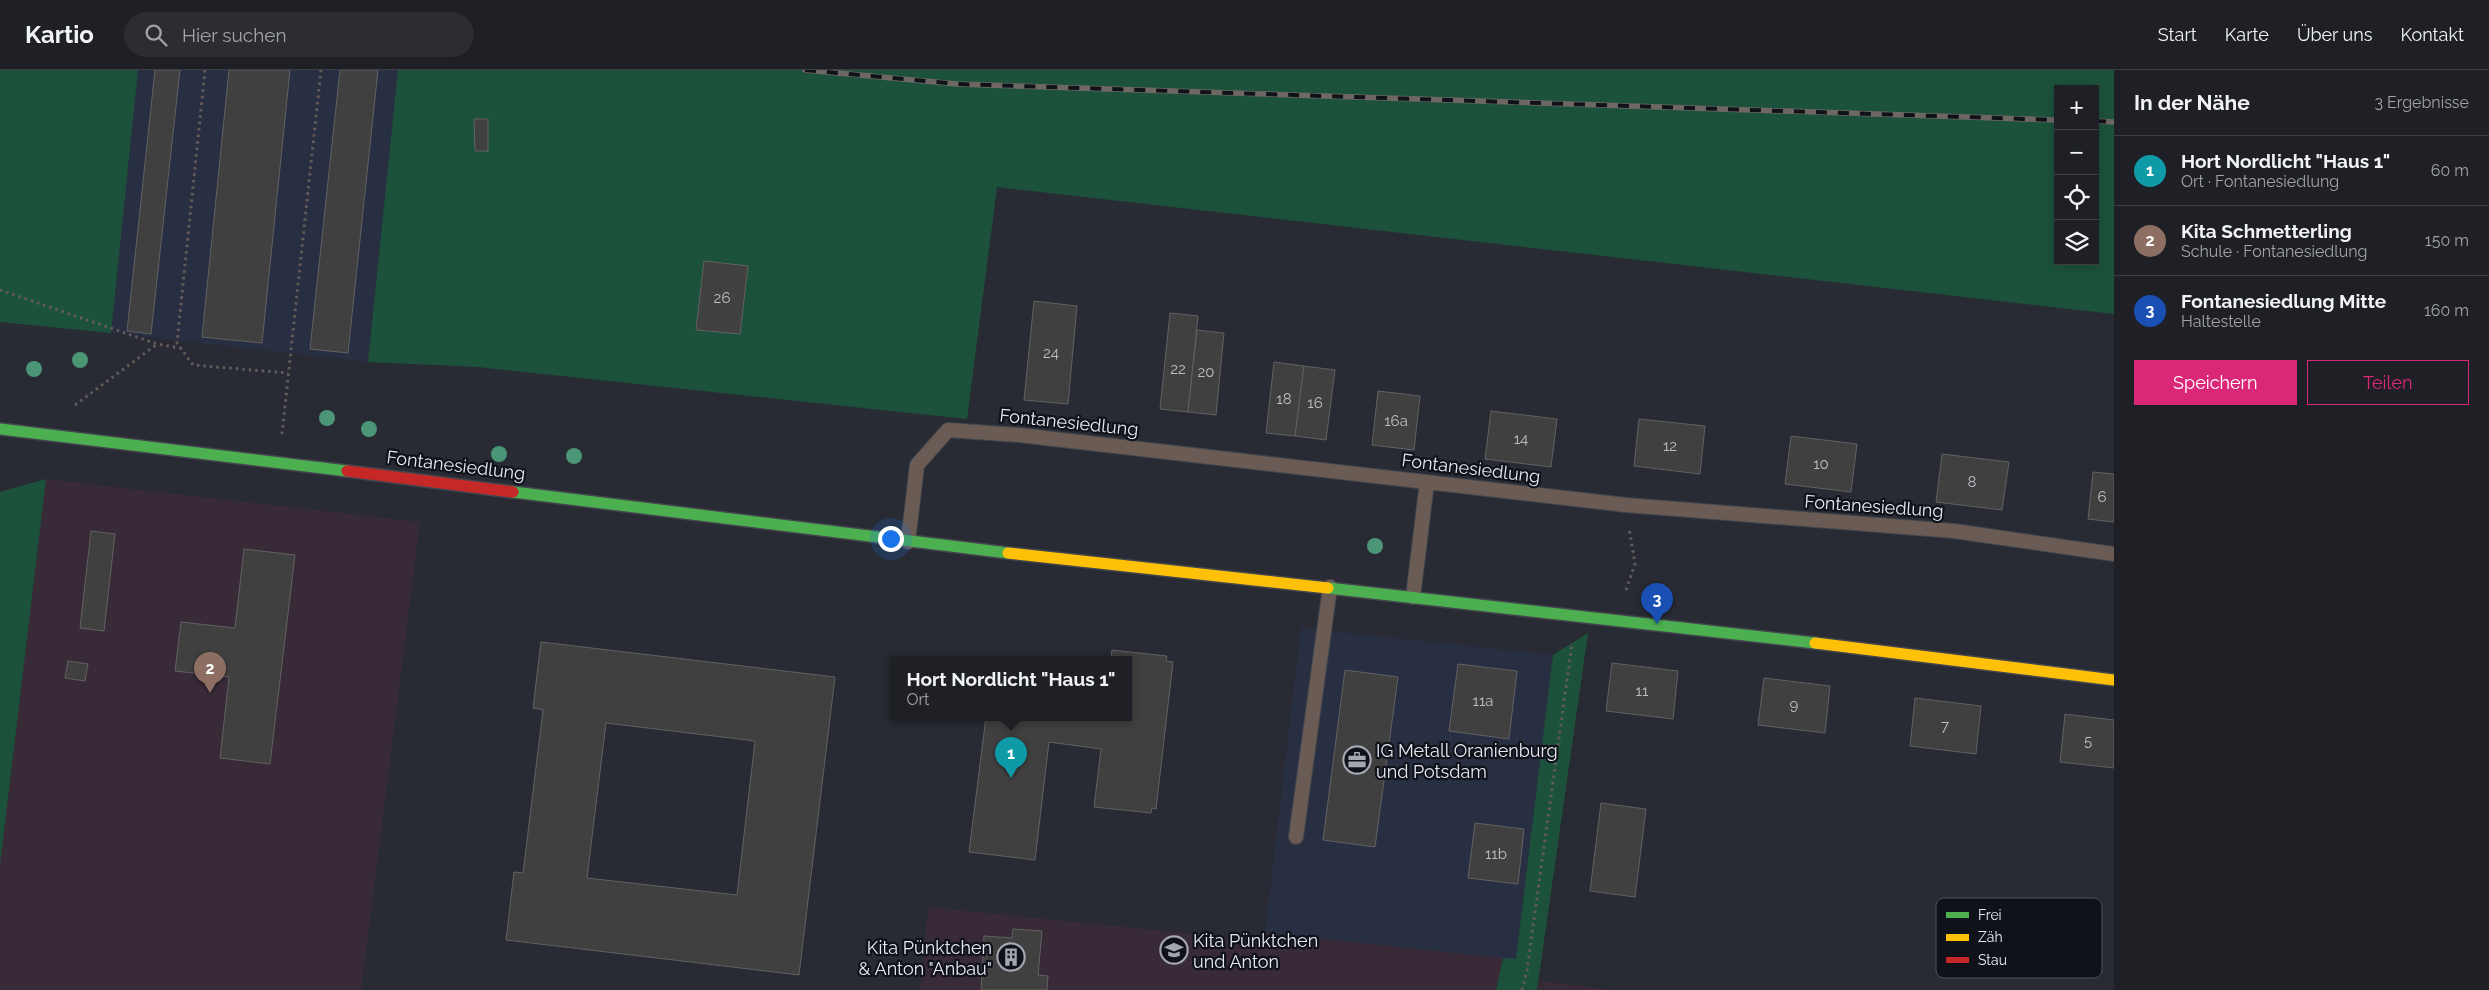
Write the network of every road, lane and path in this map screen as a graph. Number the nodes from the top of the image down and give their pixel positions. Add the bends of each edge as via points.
1 (205, 70) edge
2 (320, 70) edge
3 (0, 290) edge
4 (157, 344) junction
5 (180, 348) junction
6 (288, 373) junction
7 (69, 410) dead end
8 (0, 429) edge
9 (279, 462) junction
10 (1427, 482) junction
11 (1626, 506) junction
12 (908, 542) junction
13 (2114, 554) edge
14 (1330, 587) junction
15 (1413, 596) junction
16 (1576, 615) junction
17 (1615, 619) junction
18 (2114, 680) edge
19 (1296, 837) dead end
20 (1522, 990) edge

1 - 5 path via 177,343
2 - 6 path
3 - 4 path
4 - 5 path
4 - 7 path
5 - 6 path via 193,364
6 - 9 path
8 - 9 street, Fontanesiedlung
9 - 12 street, Fontanesiedlung
10 - 11 lane, Fontanesiedlung
10 - 12 lane, Fontanesiedlung via 1019,435 948,430 917,465
10 - 15 lane
11 - 13 lane, Fontanesiedlung via 1954,531
11 - 17 path via 1635,564
12 - 14 street, Fontanesiedlung
14 - 15 street, Fontanesiedlung
14 - 19 lane
15 - 16 street, Fontanesiedlung
16 - 17 street, Fontanesiedlung
16 - 20 path via 1528,970
17 - 18 street, Fontanesiedlung

